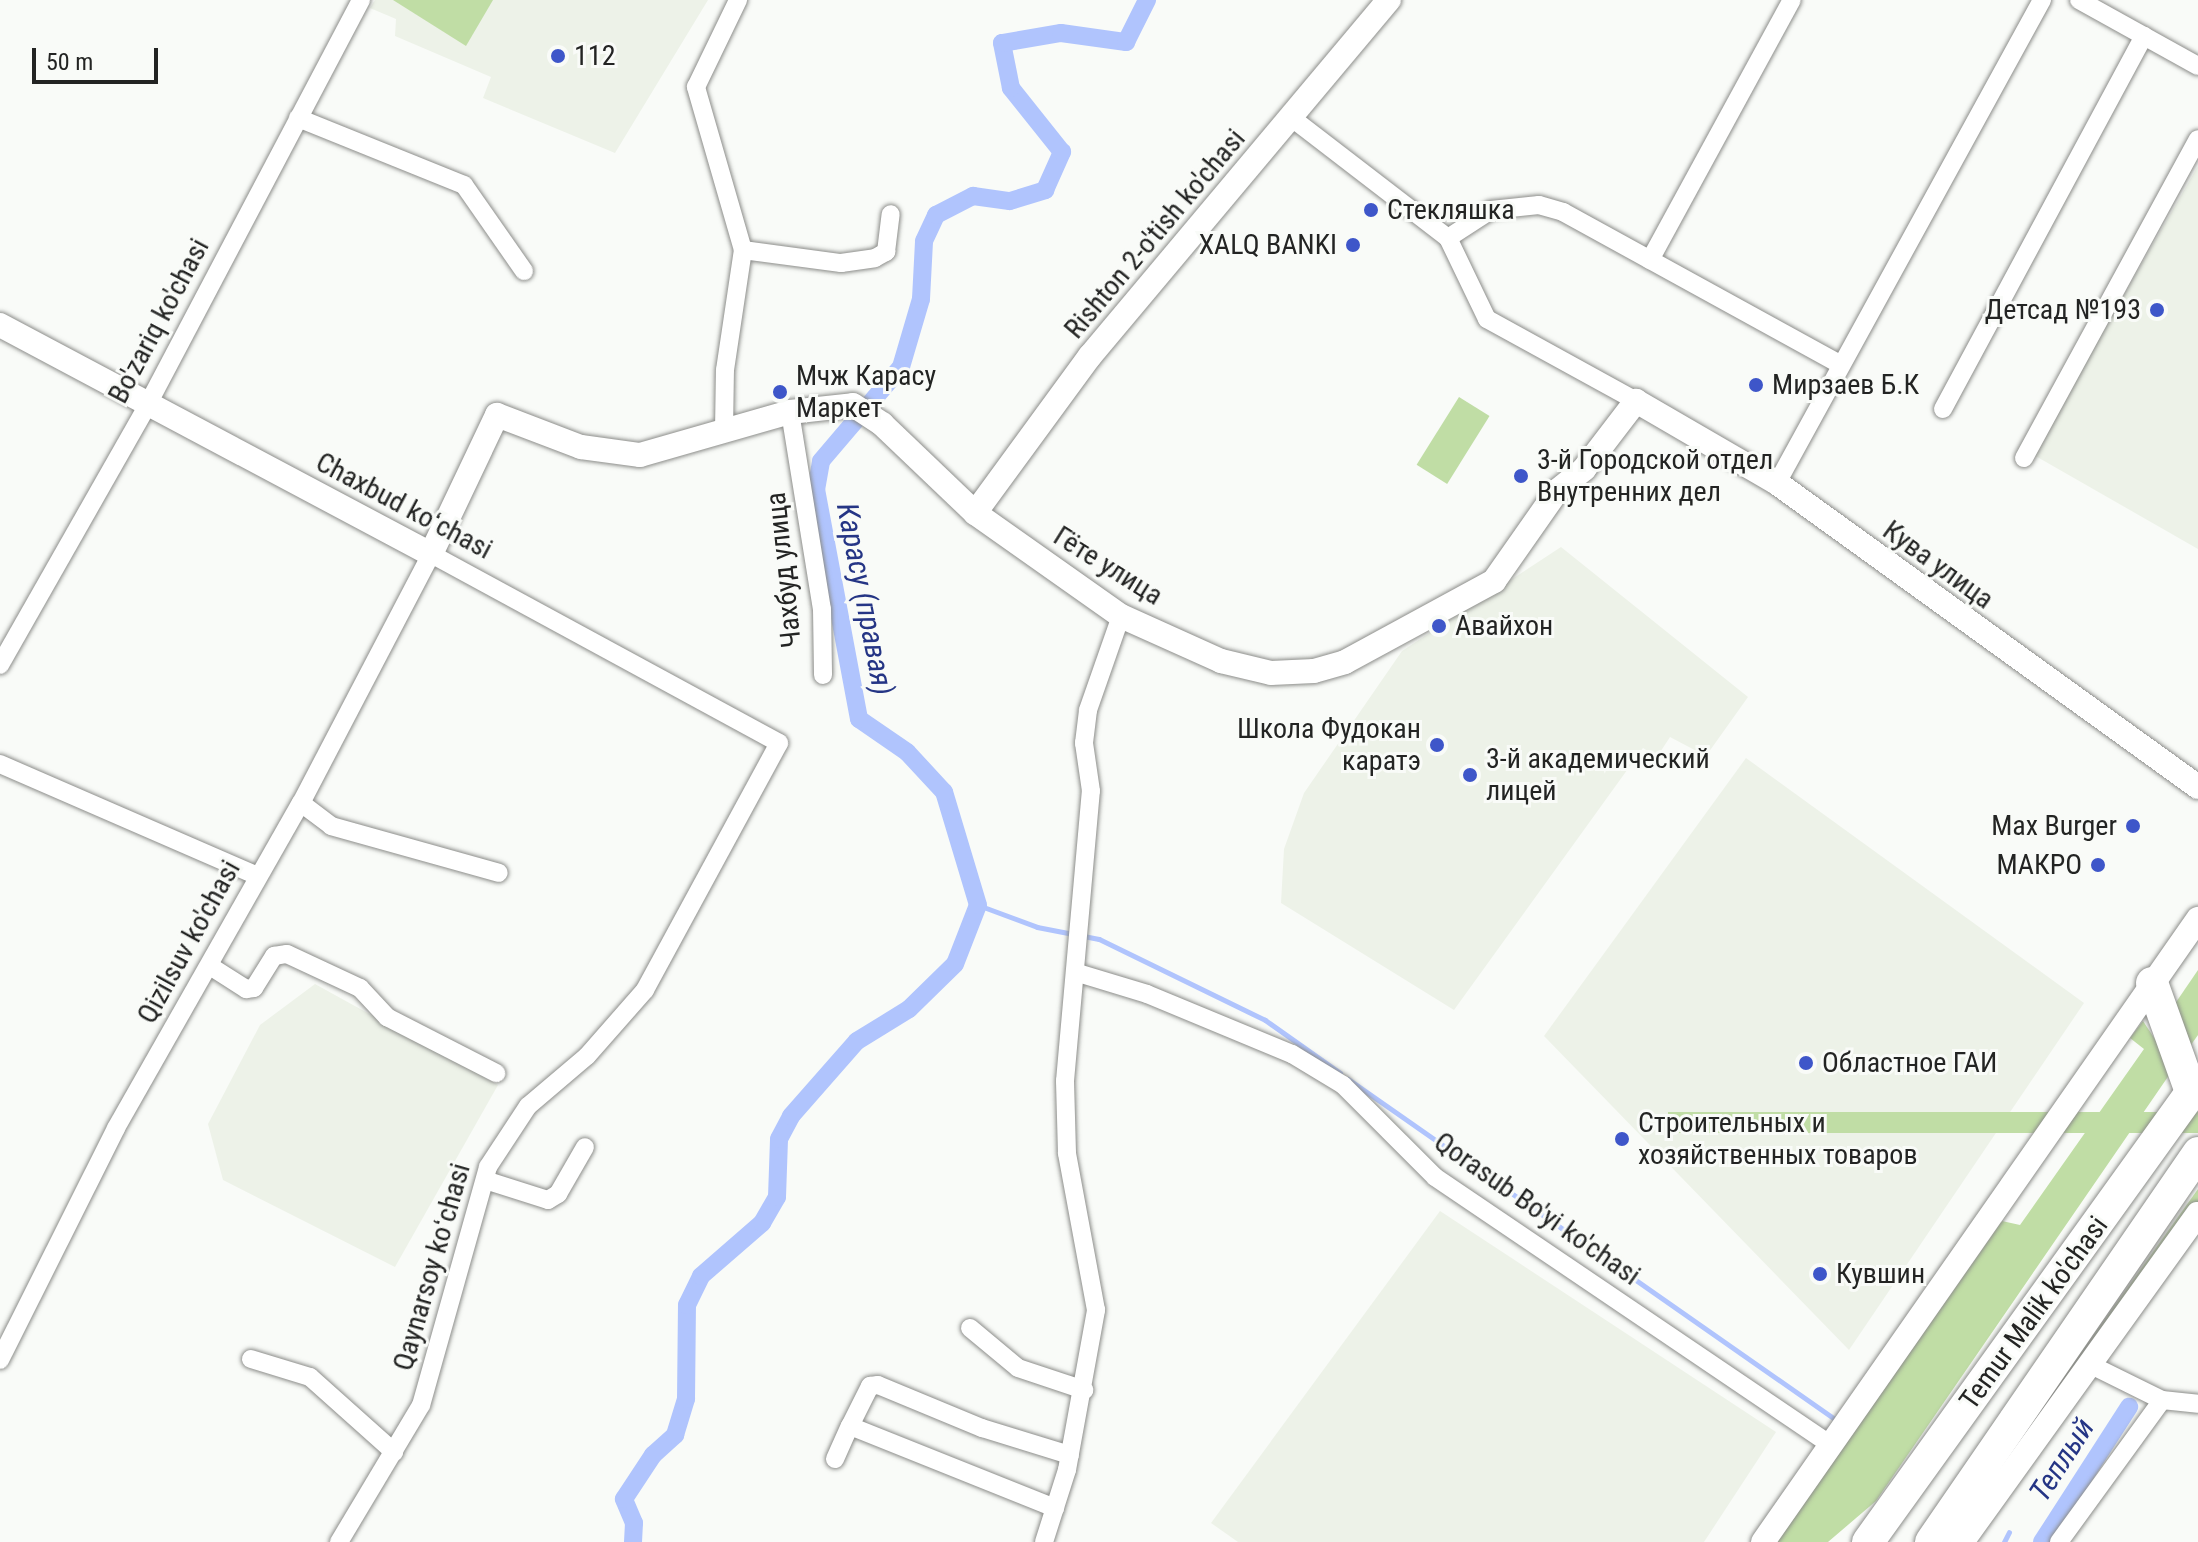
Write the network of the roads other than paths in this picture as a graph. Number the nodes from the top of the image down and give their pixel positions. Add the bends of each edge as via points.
1 (361, 0) edge
2 (738, 0) edge
3 (1389, 0) edge
4 (1792, 0) edge
5 (2042, 0) edge
6 (2079, 0) edge
7 (2144, 36) junction
8 (2198, 66) edge
9 (298, 118) junction
10 (1292, 118) junction
11 (2198, 139) edge
12 (891, 214) dead end
13 (1448, 238) junction
14 (743, 250) junction
15 (1650, 260) junction
16 (524, 271) dead end
17 (0, 325) edge
18 (1839, 364) junction
19 (1636, 401) junction
20 (148, 404) junction
21 (1943, 409) dead end
22 (790, 412) junction
23 (724, 431) junction
24 (2024, 458) dead end
25 (1777, 483) junction
26 (975, 513) junction
27 (431, 554) junction
28 (1121, 616) junction
29 (0, 665) edge
30 (823, 675) dead end
31 (779, 743) joint
32 (0, 764) edge
33 (2198, 787) edge
34 (301, 803) junction
35 (499, 873) dead end
36 (258, 876) junction
37 (2198, 919) edge
38 (210, 966) junction
39 (1078, 973) junction
40 (2152, 983) junction
41 (496, 1073) dead end
42 (2195, 1088) edge
43 (585, 1147) dead end
44 (2198, 1153) edge
45 (485, 1180) junction
46 (2198, 1214) edge
47 (970, 1328) dead end
48 (251, 1359) dead end
49 (0, 1360) edge
50 (2089, 1364) junction
51 (1084, 1390) junction
52 (2162, 1400) junction
53 (2198, 1404) edge
54 (850, 1426) junction
55 (1831, 1445) junction
56 (394, 1452) junction
57 (1070, 1455) junction
58 (835, 1459) dead end
59 (1055, 1508) junction
60 (1948, 1536) edge
61 (339, 1542) edge
62 (1044, 1542) edge
63 (1763, 1542) edge
64 (1868, 1542) edge
65 (2059, 1542) edge

1 - 9 street, Bo'zariq ko'chasi
2 - 14 street via 696,87
3 - 10 street, Rishton 2-o'tish ko'chasi
4 - 15 street
5 - 18 street
6 - 7 street
7 - 8 street
7 - 21 street
9 - 16 street via 464,185
9 - 20 street, Bo'zariq ko'chasi
10 - 13 street
10 - 26 street, Rishton 2-o'tish ko'chasi via 1090,356
11 - 24 street
12 - 14 street via 886,252 875,258 841,263
13 - 15 street via 1491,210 1539,205 1563,212
13 - 19 street via 1487,319
14 - 23 street via 725,370
15 - 18 street
17 - 20 street, Chaxbud koʻchasi
18 - 25 street
19 - 25 street, Кува улица
19 - 28 street, Гёте улица via 1584,469 1557,491 1494,581 1345,662 1300,673 1256,671
20 - 27 street, Chaxbud koʻchasi
20 - 29 street, Bo'zariq ko'chasi
22 - 23 street, Гёте улица
22 - 26 street, Гёте улица via 853,405 882,424
22 - 30 street, Чахбуд улица via 822,609
23 - 27 street, Гёте улица via 640,455 581,447 497,415
25 - 33 street, Кува улица
26 - 28 street, Гёте улица
27 - 31 street, Chaxbud koʻchasi
27 - 34 street, Qizilsuv ko'chasi
28 - 39 street via 1088,710 1084,743 1091,791
31 - 45 street, Qaynarsoy koʻchasi via 645,990 587,1056 528,1106
32 - 36 street
34 - 35 street via 331,826
34 - 36 street, Qizilsuv ko'chasi
36 - 38 street, Qizilsuv ko'chasi
37 - 40 street
38 - 41 street via 246,989 254,988 274,956 287,954 360,988 387,1017
38 - 49 street, Qizilsuv ko'chasi via 116,1128
39 - 51 street via 1065,1081 1067,1153 1096,1310
39 - 55 street, Qorasub Bo'yi ko'chasi via 1147,994 1292,1054 1343,1085 1435,1177
40 - 42 highway
40 - 55 street
42 - 64 highway, Temur Malik ko'chasi
43 - 45 street via 558,1194 548,1200
44 - 60 highway, Temur Malik ko'chasi
45 - 56 street, Qaynarsoy koʻchasi via 421,1405
46 - 50 street
47 - 51 street via 1018,1368
48 - 56 street via 310,1377
50 - 52 street
50 - 60 street
51 - 57 street
52 - 53 street
52 - 65 street
54 - 57 street via 870,1386 878,1385 982,1428
54 - 58 street
54 - 59 street
55 - 63 street
56 - 61 street, Qaynarsoy koʻchasi
57 - 59 street
59 - 62 street

